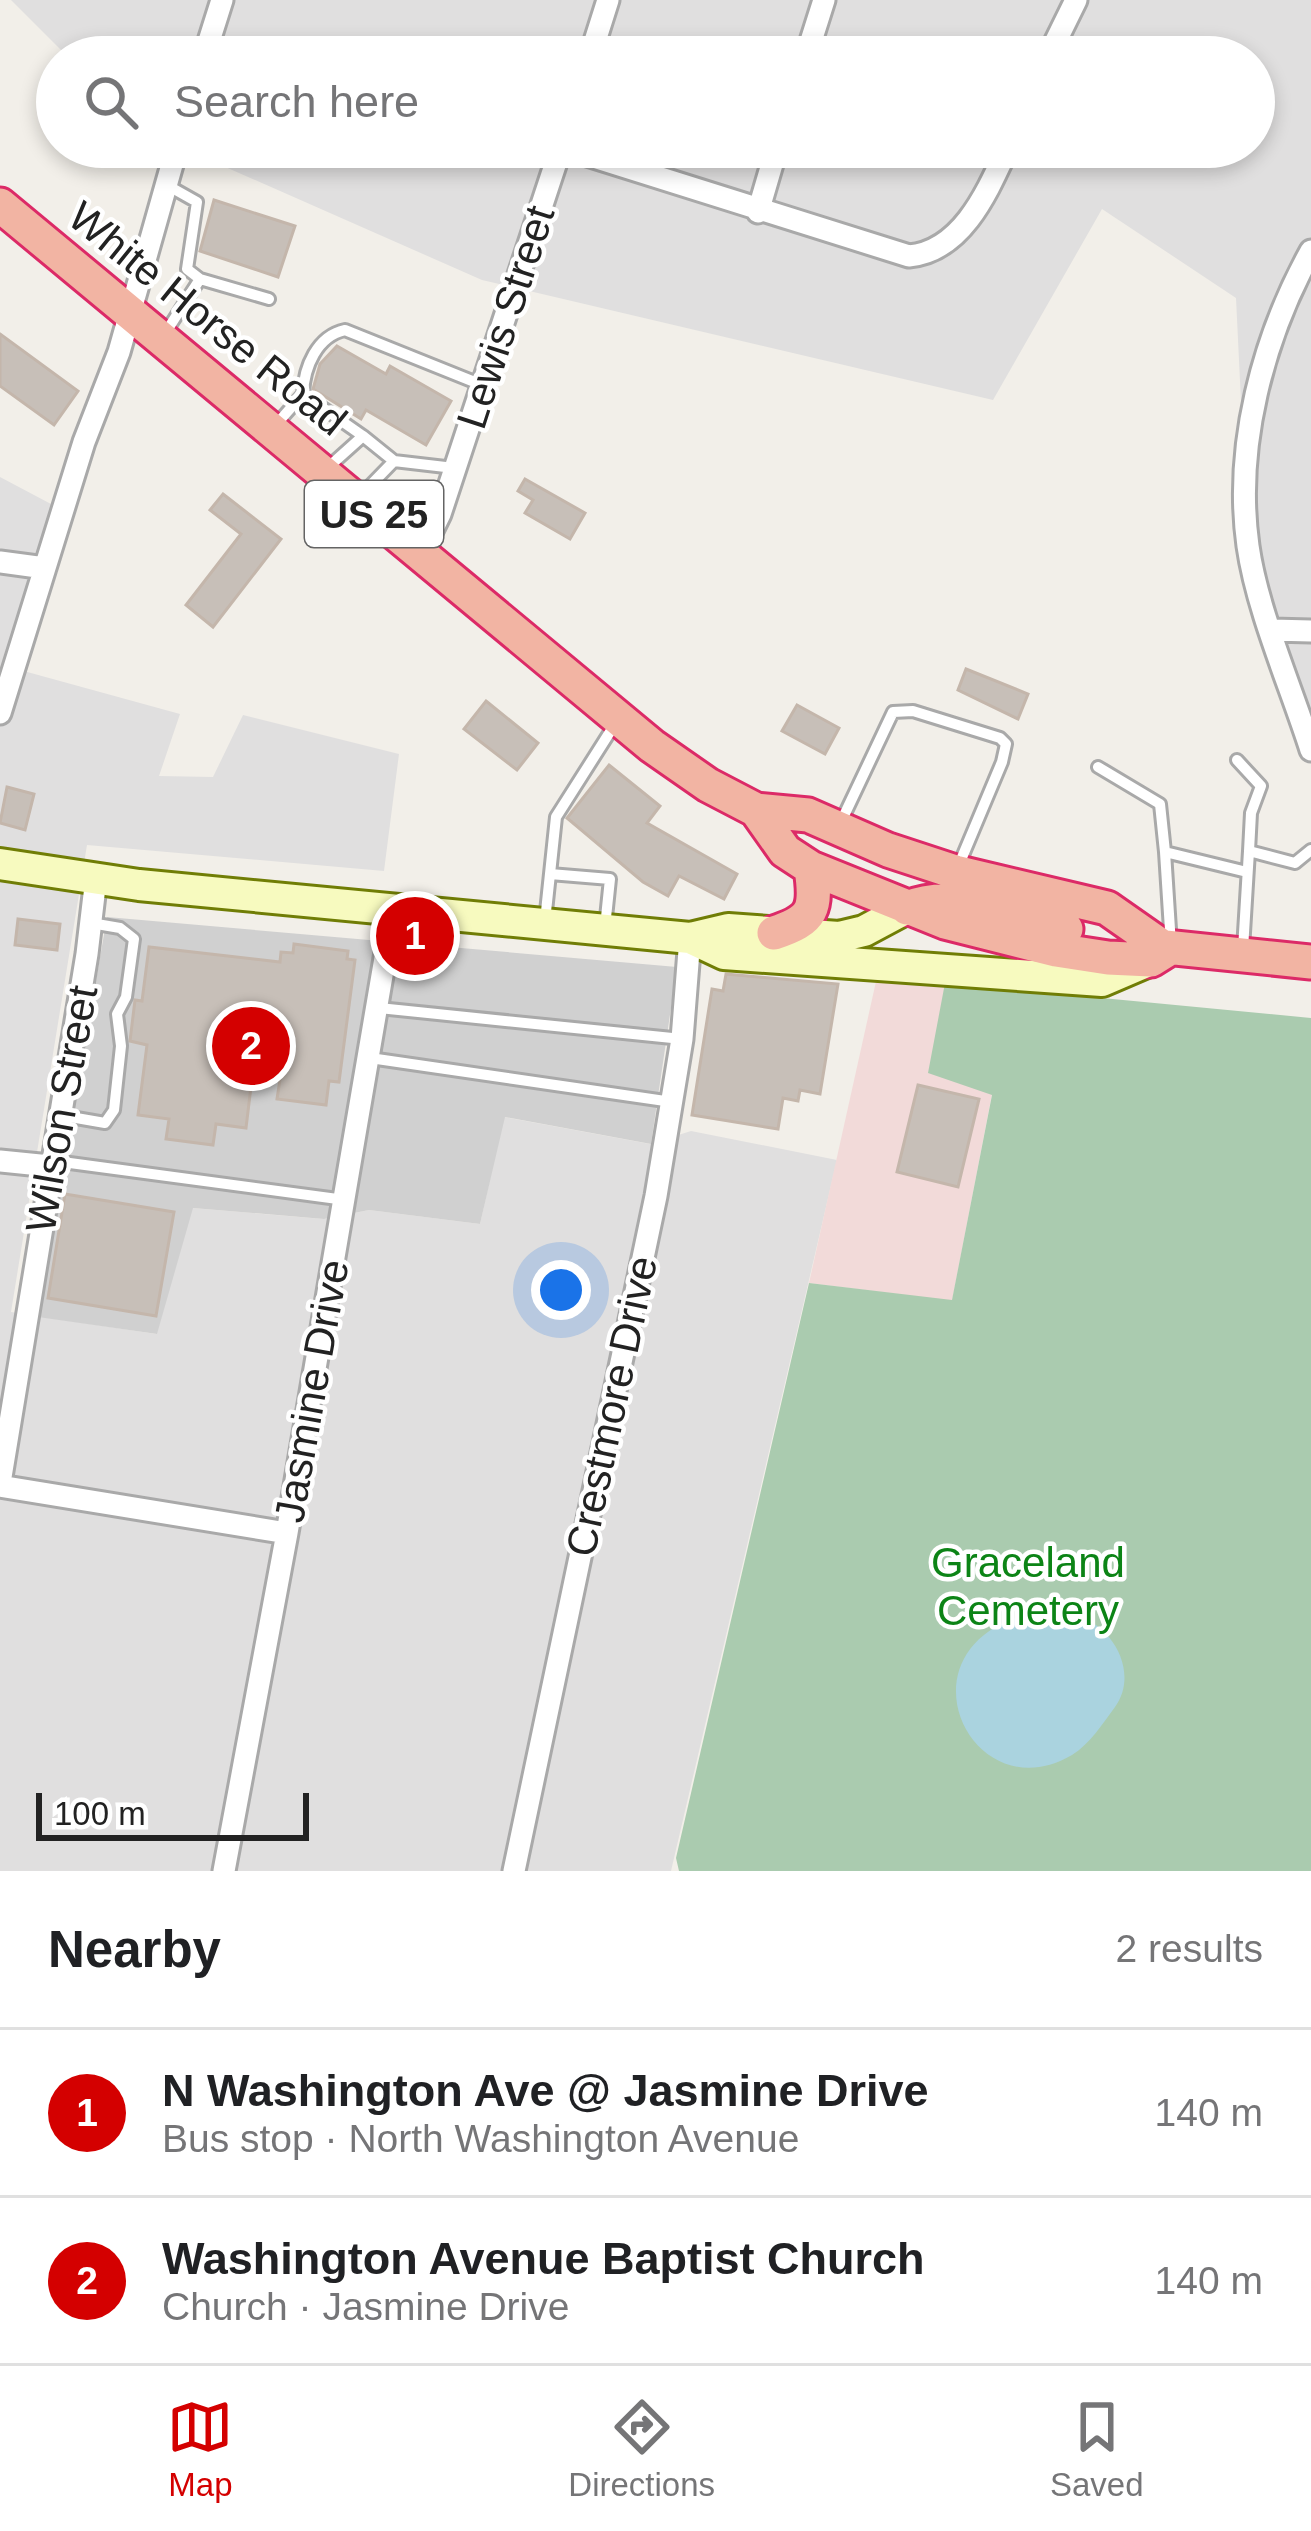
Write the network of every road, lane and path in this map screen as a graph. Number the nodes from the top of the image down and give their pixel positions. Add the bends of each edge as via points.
1 (222, 0) edge
2 (608, 0) edge
3 (824, 0) edge
4 (1076, 0) edge
5 (211, 36) edge
6 (597, 36) edge
7 (813, 36) edge
8 (1058, 36) edge
9 (170, 168) edge
10 (555, 168) edge
11 (625, 168) edge
12 (771, 168) edge
13 (997, 168) edge
14 (165, 184) junction
15 (0, 205) edge
16 (758, 212) junction
17 (1311, 251) edge
18 (200, 278) junction
19 (269, 299) dead end
20 (129, 312) junction
21 (162, 338) junction
22 (482, 385) junction
23 (303, 394) junction
24 (272, 429) junction
25 (363, 436) junction
26 (394, 461) junction
27 (454, 469) junction
28 (324, 472) junction
29 (357, 500) junction
30 (421, 553) junction
31 (0, 562) edge
32 (45, 568) junction
33 (1272, 630) junction
34 (1311, 631) edge
35 (0, 713) edge
36 (619, 717) junction
37 (1311, 750) edge
38 (1237, 760) dead end
39 (1098, 767) dead end
40 (756, 810) junction
41 (839, 827) junction
42 (1249, 850) junction
43 (1311, 850) edge
44 (1165, 852) junction
45 (0, 865) edge
46 (812, 868) junction
47 (955, 872) junction
48 (1247, 872) junction
49 (550, 874) junction
50 (96, 878) junction
51 (908, 908) junction
52 (393, 910) junction
53 (91, 923) junction
54 (544, 925) junction
55 (605, 930) junction
56 (774, 933) junction
57 (690, 938) junction
58 (1163, 953) junction
59 (1243, 958) junction
60 (1311, 962) edge
61 (379, 1007) junction
62 (682, 1040) junction
63 (370, 1058) junction
64 (672, 1102) junction
65 (59, 1115) junction
66 (0, 1161) edge
67 (51, 1163) junction
68 (345, 1200) junction
69 (0, 1484) edge
70 (287, 1533) junction
71 (224, 1871) edge
72 (514, 1871) edge

1 - 5 street
2 - 6 street
3 - 7 street
4 - 8 street
9 - 14 street
10 - 22 street, Lewis Street
11 - 16 street
12 - 16 street
13 - 16 street via 969,220 917,256
14 - 18 lane via 197,202 188,269
14 - 20 street
15 - 20 highway, White Horse Road / US 25
17 - 33 street via 1270,342 1247,463 1248,547
18 - 19 lane
18 - 21 lane
20 - 21 highway, White Horse Road / US 25
20 - 32 street
21 - 24 highway, White Horse Road / US 25
22 - 23 lane via 345,330 318,347
22 - 27 street, Lewis Street
23 - 24 lane
23 - 25 lane
24 - 28 highway, White Horse Road / US 25
25 - 26 lane
25 - 28 lane
26 - 27 lane
26 - 29 lane
27 - 30 street, Lewis Street
28 - 29 highway, White Horse Road / US 25
29 - 30 highway, White Horse Road / US 25
30 - 36 highway, White Horse Road / US 25
31 - 32 street
32 - 35 street
33 - 34 street
33 - 37 street
36 - 40 highway, White Horse Road / US 25
36 - 49 lane via 556,817
38 - 42 lane via 1261,786
39 - 44 lane via 1160,804
40 - 41 highway, White Horse Road / US 25
40 - 46 highway, White Horse Road / US 25 via 785,851
41 - 47 highway, White Horse Road / US 25
41 - 47 lane via 892,712 1000,738 1003,762
42 - 43 lane via 1295,863
42 - 48 lane
44 - 48 lane
44 - 58 lane
45 - 50 main road
46 - 51 highway, White Horse Road / US 25
46 - 56 highway via 810,914
47 - 58 highway, White Horse Road / US 25 via 1107,908
48 - 59 lane
49 - 54 lane
49 - 55 lane via 610,879
50 - 52 main road
50 - 53 street, Wilson Street
51 - 56 main road via 838,937
51 - 58 highway via 950,898
52 - 54 main road
52 - 61 street, Jasmine Drive
53 - 65 street, Wilson Street
53 - 65 lane via 134,939 117,1013 121,1046 110,1119
54 - 55 main road
55 - 57 main road
56 - 57 main road via 728,929
57 - 58 main road via 724,954 1102,981
57 - 62 street, Crestmore Drive
58 - 59 highway, White Horse Road / US 25
59 - 60 highway, White Horse Road / US 25
61 - 62 lane
61 - 63 street, Jasmine Drive
62 - 64 street, Crestmore Drive
63 - 64 lane
63 - 68 street, Jasmine Drive
64 - 72 street, Crestmore Drive
65 - 67 street, Wilson Street
66 - 67 street
67 - 68 lane
67 - 69 street, Wilson Street
68 - 70 street, Jasmine Drive
69 - 70 street
70 - 71 street, Jasmine Drive

